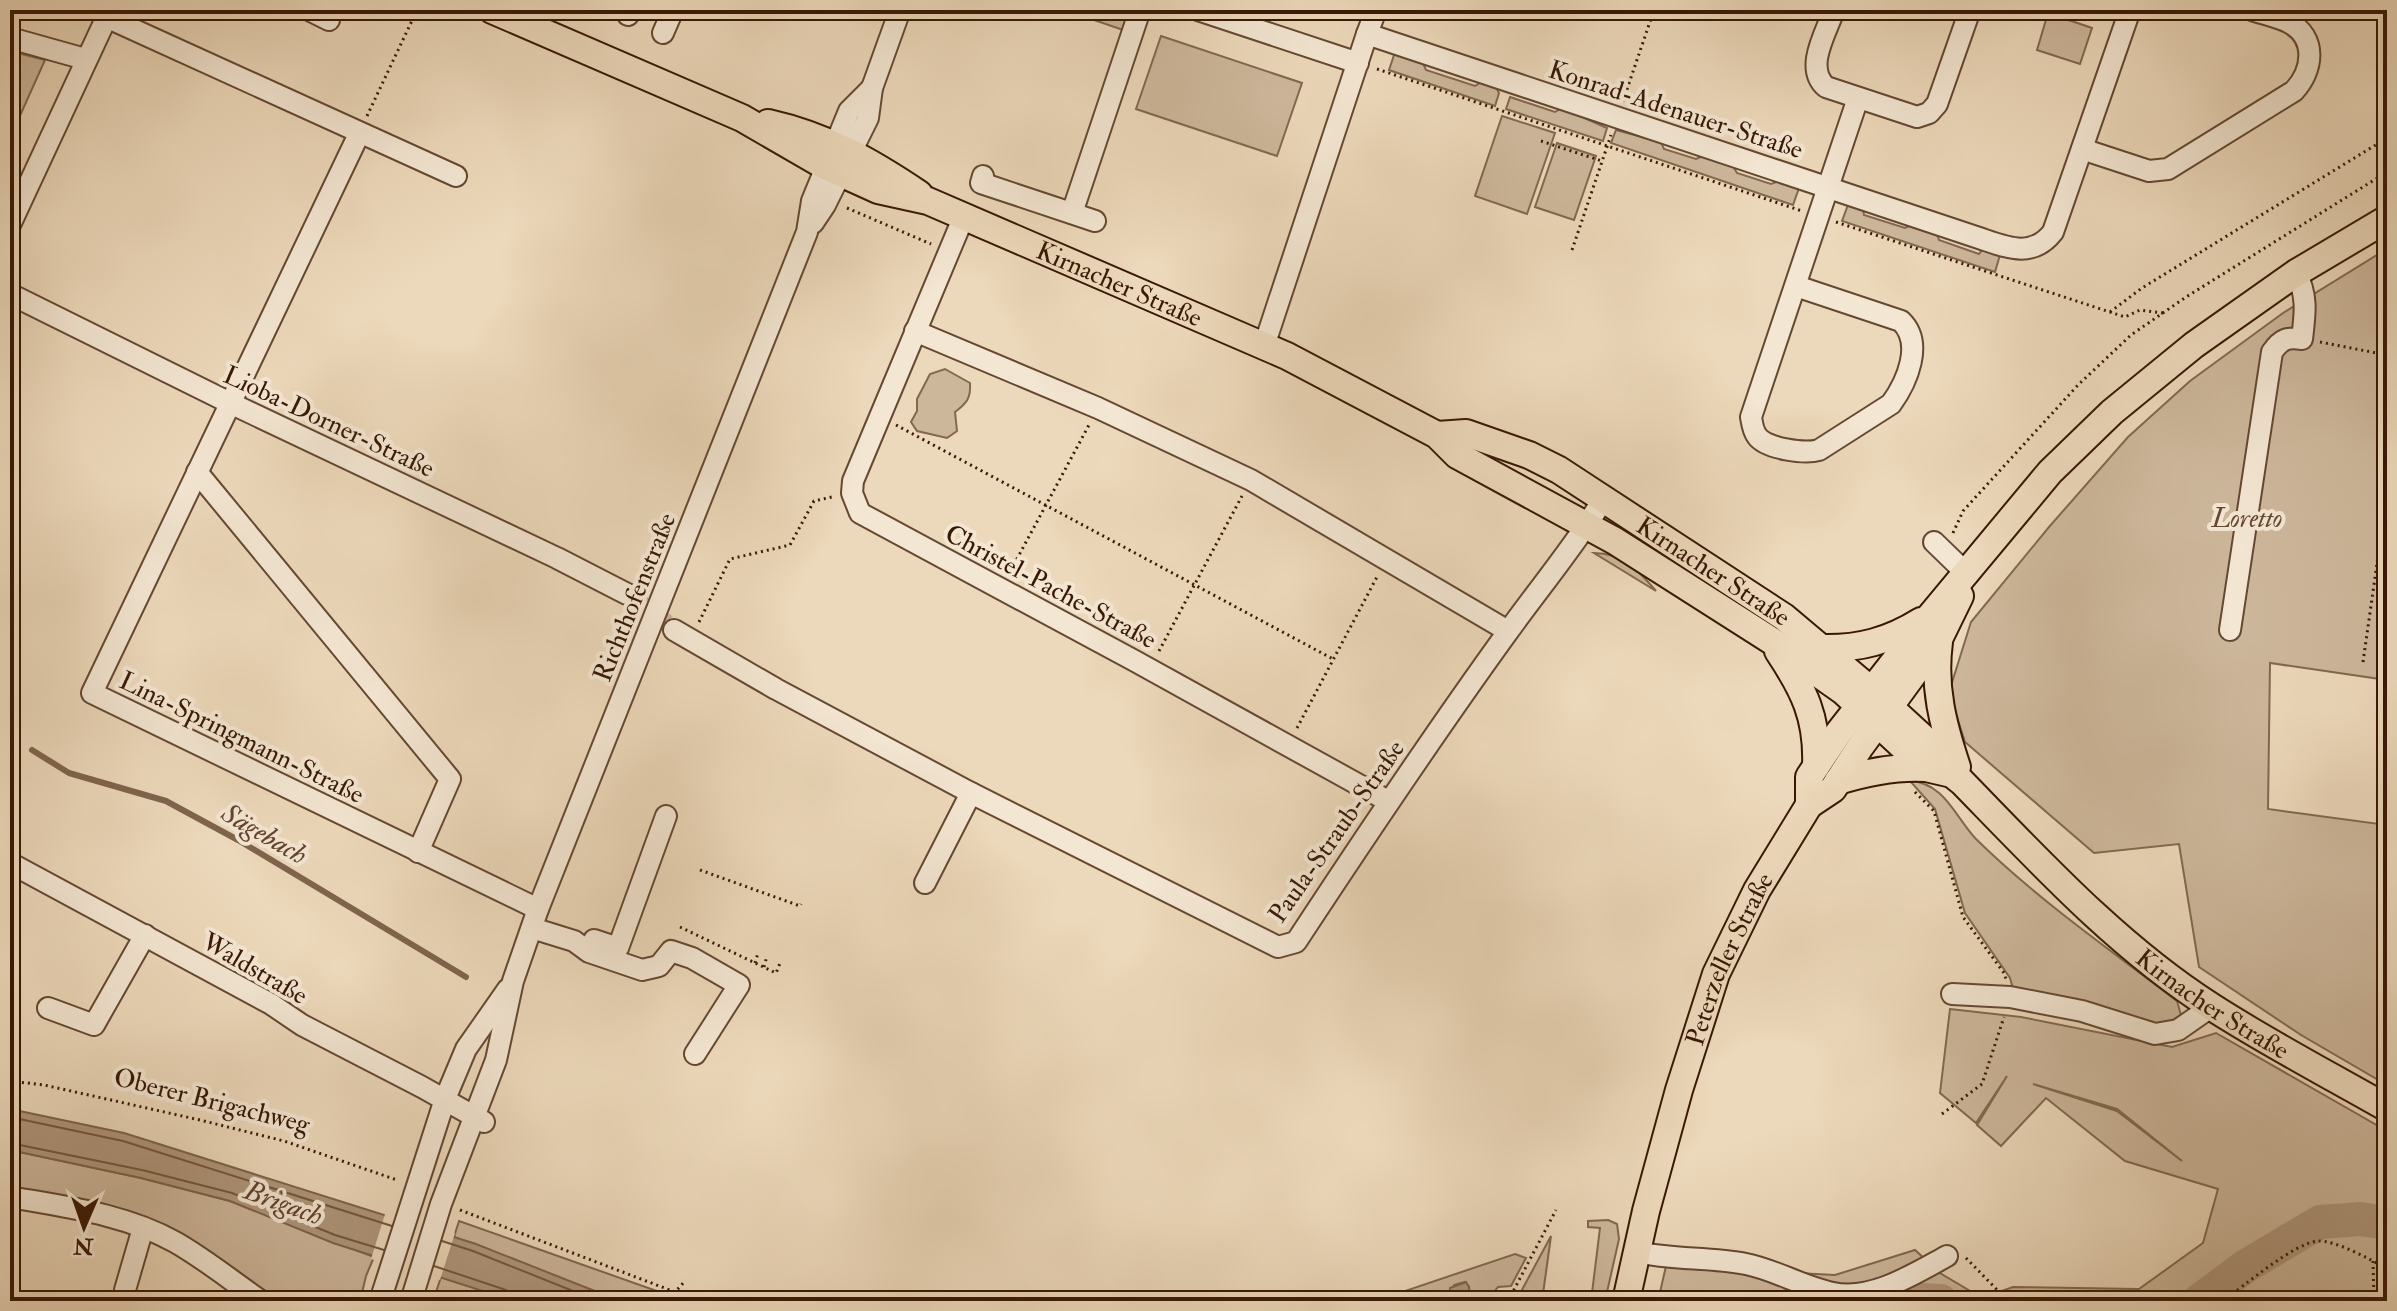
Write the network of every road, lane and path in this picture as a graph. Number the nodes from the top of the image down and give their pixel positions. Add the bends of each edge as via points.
1 (309, 10) edge
2 (417, 10) edge
3 (492, 10) edge
4 (673, 10) edge
5 (900, 10) edge
6 (1140, 10) edge
7 (1198, 10) edge
8 (1376, 10) edge
9 (1653, 10) edge
10 (1834, 10) edge
11 (1970, 10) edge
12 (2130, 10) edge
13 (2252, 10) edge
14 (108, 14) edge
15 (329, 20) dead end
16 (663, 33) dead end
17 (1367, 34) junction
18 (10, 38) edge
19 (85, 59) junction
20 (1358, 63) junction
21 (1858, 98) junction
22 (1622, 105) dead end
23 (359, 134) junction
24 (2387, 138) edge
25 (1541, 141) dead end
26 (1607, 145) junction
27 (2082, 149) junction
28 (838, 160) junction
29 (1602, 161) junction
30 (2387, 172) edge
31 (456, 176) dead end
32 (983, 176) dead end
33 (1827, 187) junction
34 (842, 202) dead end
35 (1072, 213) junction
36 (1809, 213) dead end
37 (964, 216) junction
38 (1826, 219) dead end
39 (2387, 219) edge
40 (1095, 221) dead end
41 (10, 225) edge
42 (1572, 250) dead end
43 (949, 252) junction
44 (2296, 273) junction
45 (1796, 286) junction
46 (10, 294) edge
47 (2110, 312) junction
48 (2163, 313) junction
49 (915, 331) junction
50 (2302, 339) junction
51 (1264, 346) junction
52 (2387, 355) edge
53 (230, 403) junction
54 (1098, 408) junction
55 (880, 416) junction
56 (1437, 435) junction
57 (1529, 455) junction
58 (197, 472) junction
59 (1251, 480) junction
60 (1511, 485) junction
61 (852, 493) junction
62 (2387, 493) edge
63 (1604, 498) junction
64 (1046, 505) junction
65 (1586, 527) junction
66 (1942, 541) joint
67 (1387, 558) junction
68 (1972, 567) junction
69 (1194, 585) junction
70 (1001, 588) junction
71 (627, 594) tunnel mouth
72 (1935, 627) junction
73 (2230, 630) dead end
74 (1508, 631) junction
75 (682, 636) joint
76 (1772, 641) junction
77 (1821, 648) junction
78 (1333, 659) junction
79 (2363, 662) dead end
80 (1149, 669) junction
81 (1875, 707) junction
82 (1288, 745) junction
83 (1827, 774) junction
84 (1917, 776) junction
85 (1957, 778) junction
86 (971, 793) junction
87 (1388, 801) junction
88 (666, 816) dead end
89 (418, 852) junction
90 (10, 863) edge
91 (700, 870) dead end
92 (925, 883) dead end
93 (801, 904) dead end
94 (535, 918) junction
95 (680, 927) dead end
96 (145, 935) junction
97 (574, 941) junction
98 (731, 943) dead end
99 (740, 947) dead end
100 (728, 950) junction
101 (758, 953) dead end
102 (738, 954) junction
103 (767, 956) dead end
104 (781, 961) dead end
105 (755, 963) junction
106 (764, 967) junction
107 (513, 981) junction
108 (1952, 994) dead end
109 (2010, 997) junction
110 (2211, 1007) junction
111 (48, 1008) dead end
112 (695, 1054) dead end
113 (10, 1081) edge
114 (445, 1099) junction
115 (2387, 1108) edge
116 (1942, 1114) dead end
117 (479, 1118) junction
118 (406, 1187) junction
119 (10, 1197) edge
120 (449, 1207) junction
121 (1556, 1210) dead end
122 (143, 1228) junction
123 (1637, 1252) junction
124 (1947, 1256) joint
125 (2373, 1261) junction
126 (2387, 1269) edge
127 (685, 1281) dead end
128 (125, 1290) dead end
129 (382, 1292) edge
130 (412, 1296) edge
131 (261, 1301) edge
132 (1508, 1301) edge
133 (1626, 1301) edge
134 (2008, 1301) edge
135 (2223, 1301) edge
136 (2374, 1301) edge

1 - 15 street
2 - 23 path
3 - 28 main road, Kirnacher Straße
4 - 16 street
5 - 28 street, Richthofenstraße via 872,88 868,118
6 - 35 street
7 - 20 street
8 - 17 street
9 - 22 path
10 - 21 street via 1816,62 1817,76 1826,87
11 - 21 street via 1937,104 1929,113 1910,117
12 - 27 street, Konrad-Adenauer-Straße
13 - 27 street via 2291,23 2308,43 2309,69 2294,91 2168,169 2149,171
14 - 19 street
14 - 23 street
17 - 20 street
17 - 33 street, Konrad-Adenauer-Straße
18 - 19 street
19 - 41 street
20 - 26 path
20 - 51 street
21 - 33 street
23 - 31 street
23 - 53 street, Lina-Springmann-Straße
24 - 47 path
25 - 29 path
26 - 29 path
26 - 36 path
27 - 33 street, Konrad-Adenauer-Straße via 2053,232 2046,242 2022,250
28 - 37 main road, Kirnacher Straße via 886,171 928,201
28 - 94 street, Richthofenstraße via 812,201 807,232
29 - 42 path
30 - 48 path
32 - 35 street via 981,183
33 - 45 street
34 - 43 path
35 - 40 street
37 - 43 street
37 - 51 main road, Kirnacher Straße
38 - 47 path
39 - 44 main road
43 - 49 street
44 - 50 street via 2305,289
44 - 68 main road via 2194,345 2112,412 2050,472
45 - 45 street via 1751,417 1761,440 1809,453 1891,404 1913,340 1901,321
46 - 53 street, Lioba-Dorner-Straße
47 - 48 path via 2125,317 2140,310
48 - 66 path via 2078,385
49 - 54 street
49 - 55 street
50 - 52 path
50 - 73 street via 2289,337 2272,352
51 - 56 main road, Kirnacher Straße
53 - 58 street, Lina-Springmann-Straße
53 - 71 street, Lioba-Dorner-Straße
54 - 59 street
54 - 64 path
55 - 61 street
55 - 64 path
56 - 57 main road, Kirnacher Straße via 1466,433
56 - 60 main road, Kirnacher Straße via 1457,455
57 - 60 street
57 - 63 main road, Kirnacher Straße
58 - 89 street via 450,779
58 - 89 street, Lina-Springmann-Straße via 92,693
59 - 67 street
59 - 69 path
60 - 65 main road, Kirnacher Straße
61 - 70 street, Christel-Pache-Straße via 860,513
61 - 75 path via 814,501 790,545 730,559
62 - 79 path
63 - 65 street, Paula-Straub-Straße
63 - 77 main road, Kirnacher Straße via 1745,588
64 - 69 path
64 - 70 path
65 - 74 street, Paula-Straub-Straße
65 - 76 main road, Kirnacher Straße
66 - 68 street
67 - 74 street
67 - 78 path
68 - 72 main road
69 - 78 path
69 - 80 path
70 - 80 street, Christel-Pache-Straße
72 - 77 main road via 1870,645
72 - 81 main road, Peterzeller Straße
72 - 85 main road via 1937,697
74 - 87 street, Paula-Straub-Straße
75 - 86 street, Paula-Straub-Straße
76 - 81 main road, Kirnacher Straße
76 - 83 main road via 1800,685
77 - 81 main road, Kirnacher Straße
78 - 82 path
80 - 82 street, Christel-Pache-Straße
81 - 83 main road, Peterzeller Straße
81 - 84 main road, Kirnacher Straße
81 - 85 main road, Kirnacher Straße via 1943,756
82 - 87 street, Christel-Pache-Straße
83 - 84 main road via 1882,769
83 - 123 main road, Peterzeller Straße via 1809,777 1809,805 1763,880 1716,974
84 - 85 main road, Kirnacher Straße
84 - 109 path via 1934,811 1963,917 2004,973
85 - 110 main road, Kirnacher Straße via 2107,926
86 - 87 street, Paula-Straub-Straße via 1278,947 1296,942
86 - 92 street
88 - 97 street via 618,948 591,939
89 - 94 street, Lina-Springmann-Straße
90 - 96 street, Waldstraße
91 - 93 path
94 - 97 street, Lina-Springmann-Straße
94 - 107 street, Richthofenstraße
95 - 100 path
96 - 111 street via 94,1025
96 - 114 street, Waldstraße
97 - 112 street via 589,952 642,970 659,966 671,951 739,985
98 - 100 path
99 - 102 path
100 - 102 path
101 - 105 path
102 - 105 path
103 - 106 path
104 - 106 path via 776,973
105 - 106 path
107 - 114 street, Richthofenstraße via 466,1049
107 - 117 street, Richthofenstraße
108 - 109 street
109 - 110 street via 2082,1011 2155,1034 2178,1030
109 - 116 path via 1982,1084
110 - 115 main road, Kirnacher Straße
113 - 118 path, Oberer Brigachweg via 284,1141
114 - 117 street, Waldstraße
114 - 118 street, Richthofenstraße
117 - 120 street, Richthofenstraße
118 - 129 street, Richthofenstraße
119 - 122 street via 86,1210
120 - 127 path via 675,1292
120 - 130 street, Richthofenstraße
121 - 132 path
122 - 128 street
122 - 131 street via 174,1242
123 - 124 street via 1746,1264 1835,1294 1903,1280
123 - 133 main road, Peterzeller Straße
124 - 134 path via 1964,1256
125 - 126 path
125 - 135 path via 2318,1241 2290,1252
125 - 136 path

